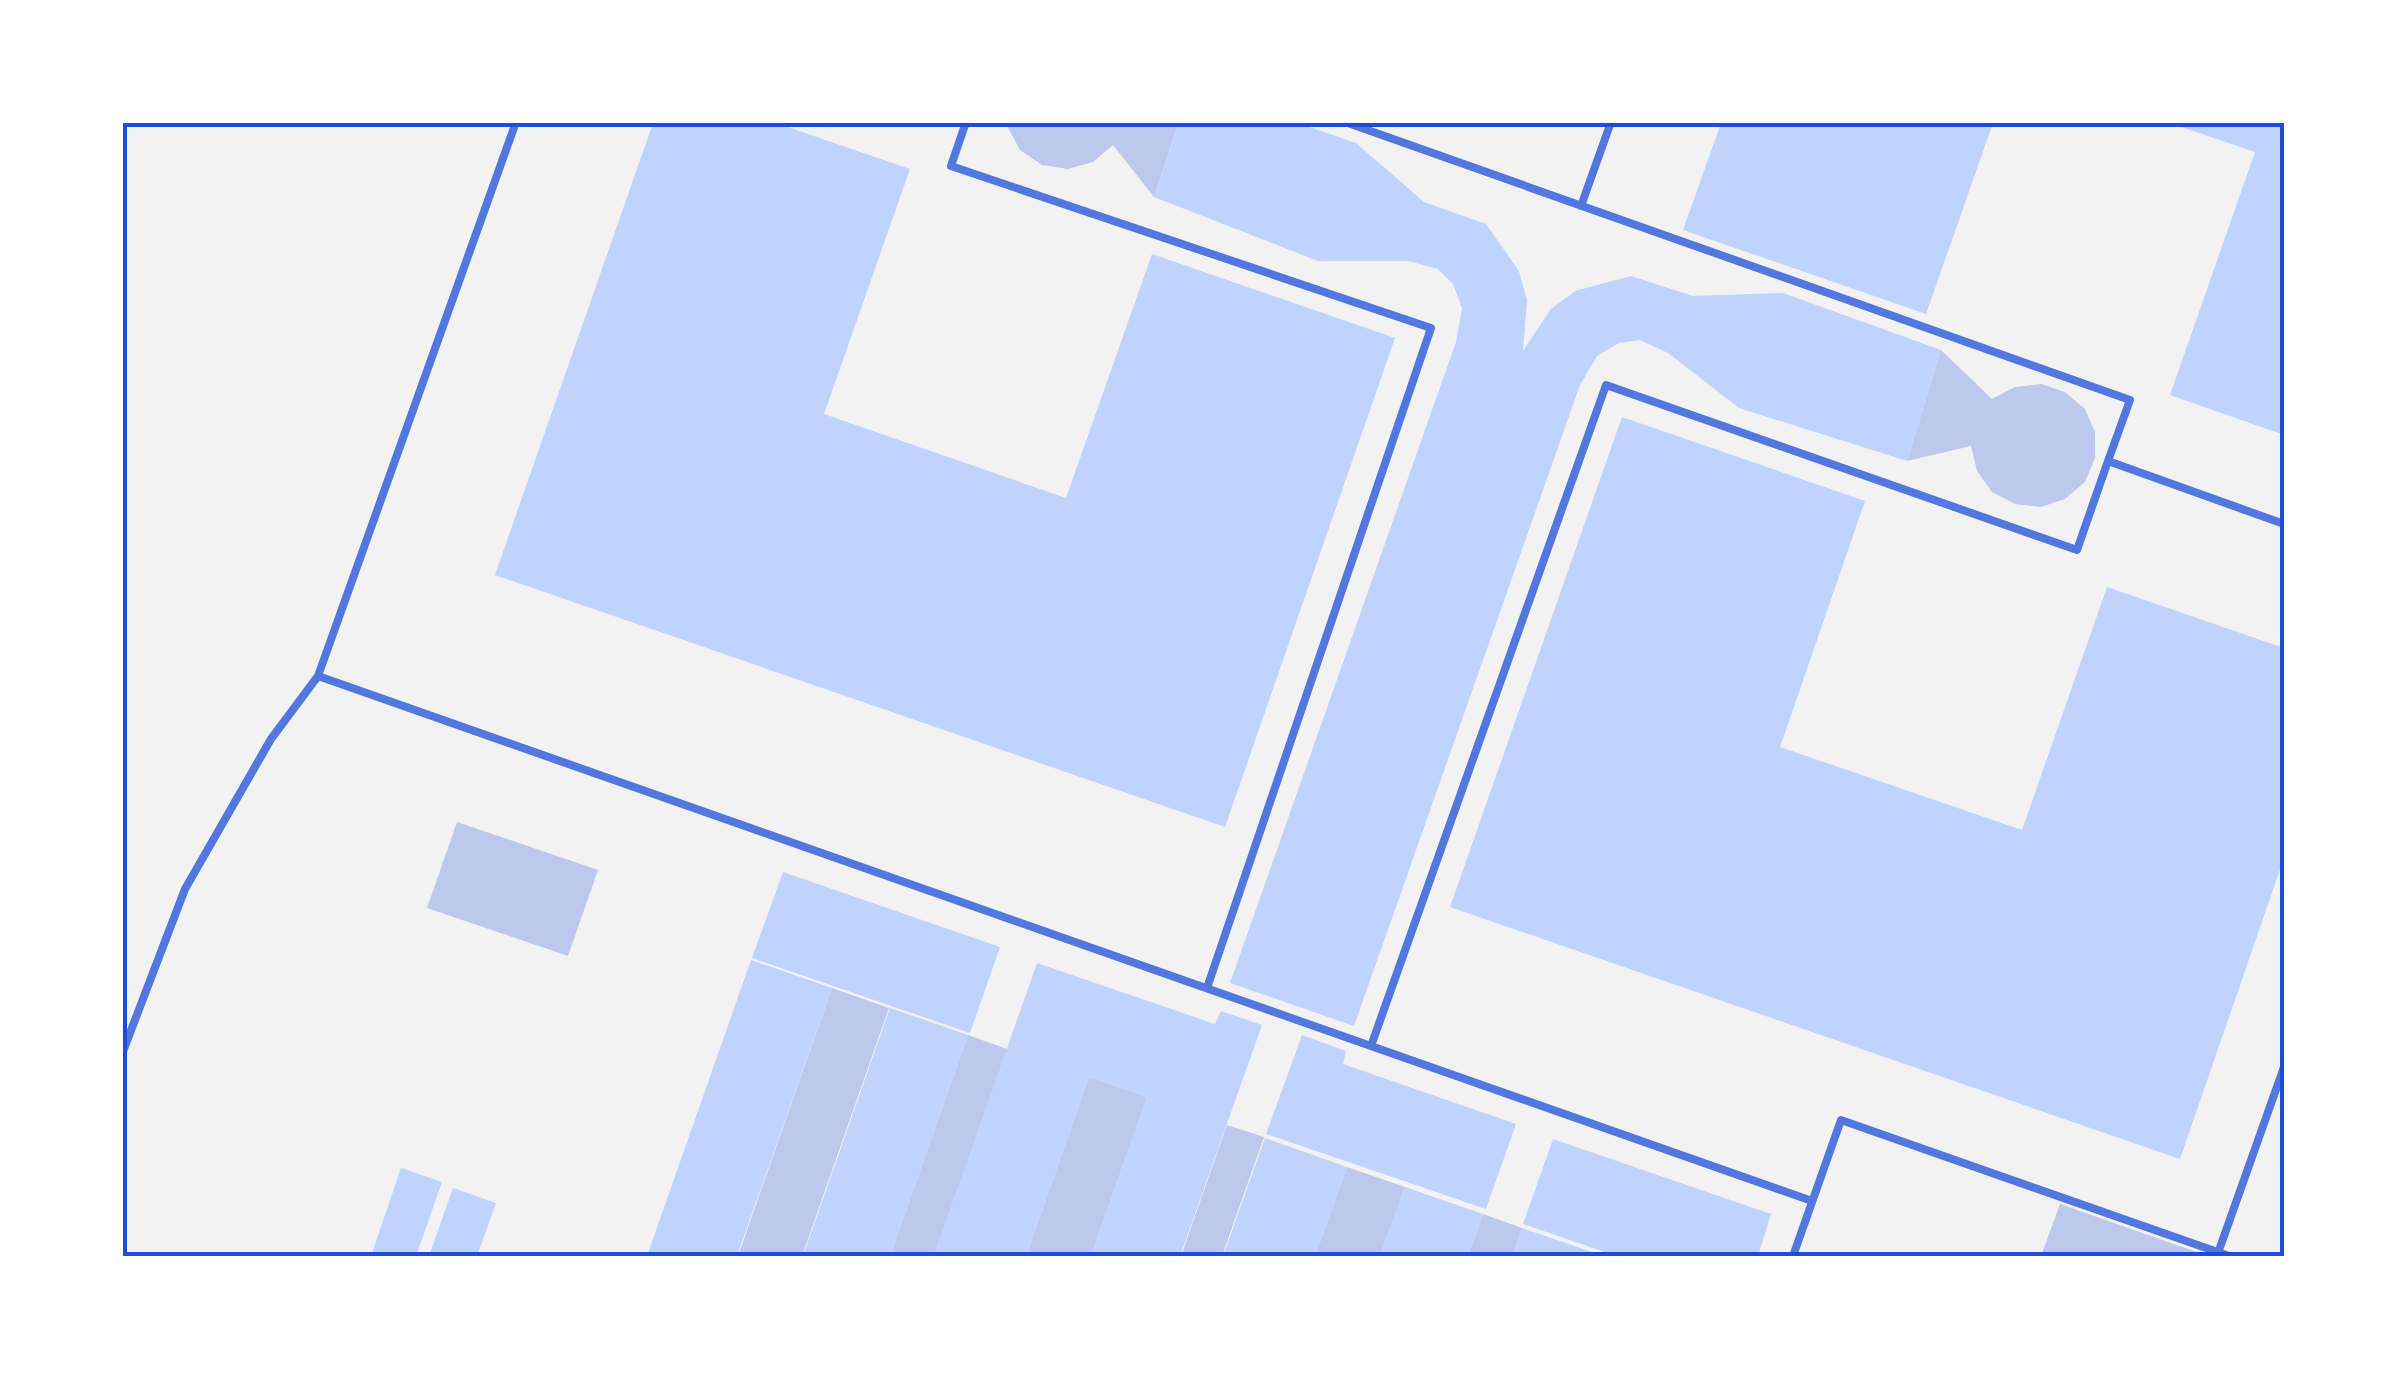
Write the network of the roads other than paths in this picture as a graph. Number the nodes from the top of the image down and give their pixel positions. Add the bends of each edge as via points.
1 (516, 122) edge
2 (966, 122) edge
3 (1346, 122) edge
4 (1612, 122) edge
5 (1582, 206) junction
6 (2108, 461) junction
7 (2284, 524) edge
8 (318, 676) junction
9 (1207, 988) junction
10 (1371, 1046) junction
11 (122, 1054) edge
12 (2284, 1067) edge
13 (1812, 1201) junction
14 (2218, 1253) junction
15 (1793, 1256) edge
16 (2229, 1256) edge

1 - 8 lane
2 - 9 lane via 951,166 1431,328
3 - 5 lane
4 - 5 lane
5 - 6 lane via 2130,400
6 - 7 lane
6 - 10 lane via 2077,550 1606,385
8 - 9 lane
8 - 11 lane via 271,740 185,889
9 - 10 lane
10 - 13 lane
12 - 14 lane
13 - 14 lane via 1841,1120
13 - 15 lane
14 - 16 lane

